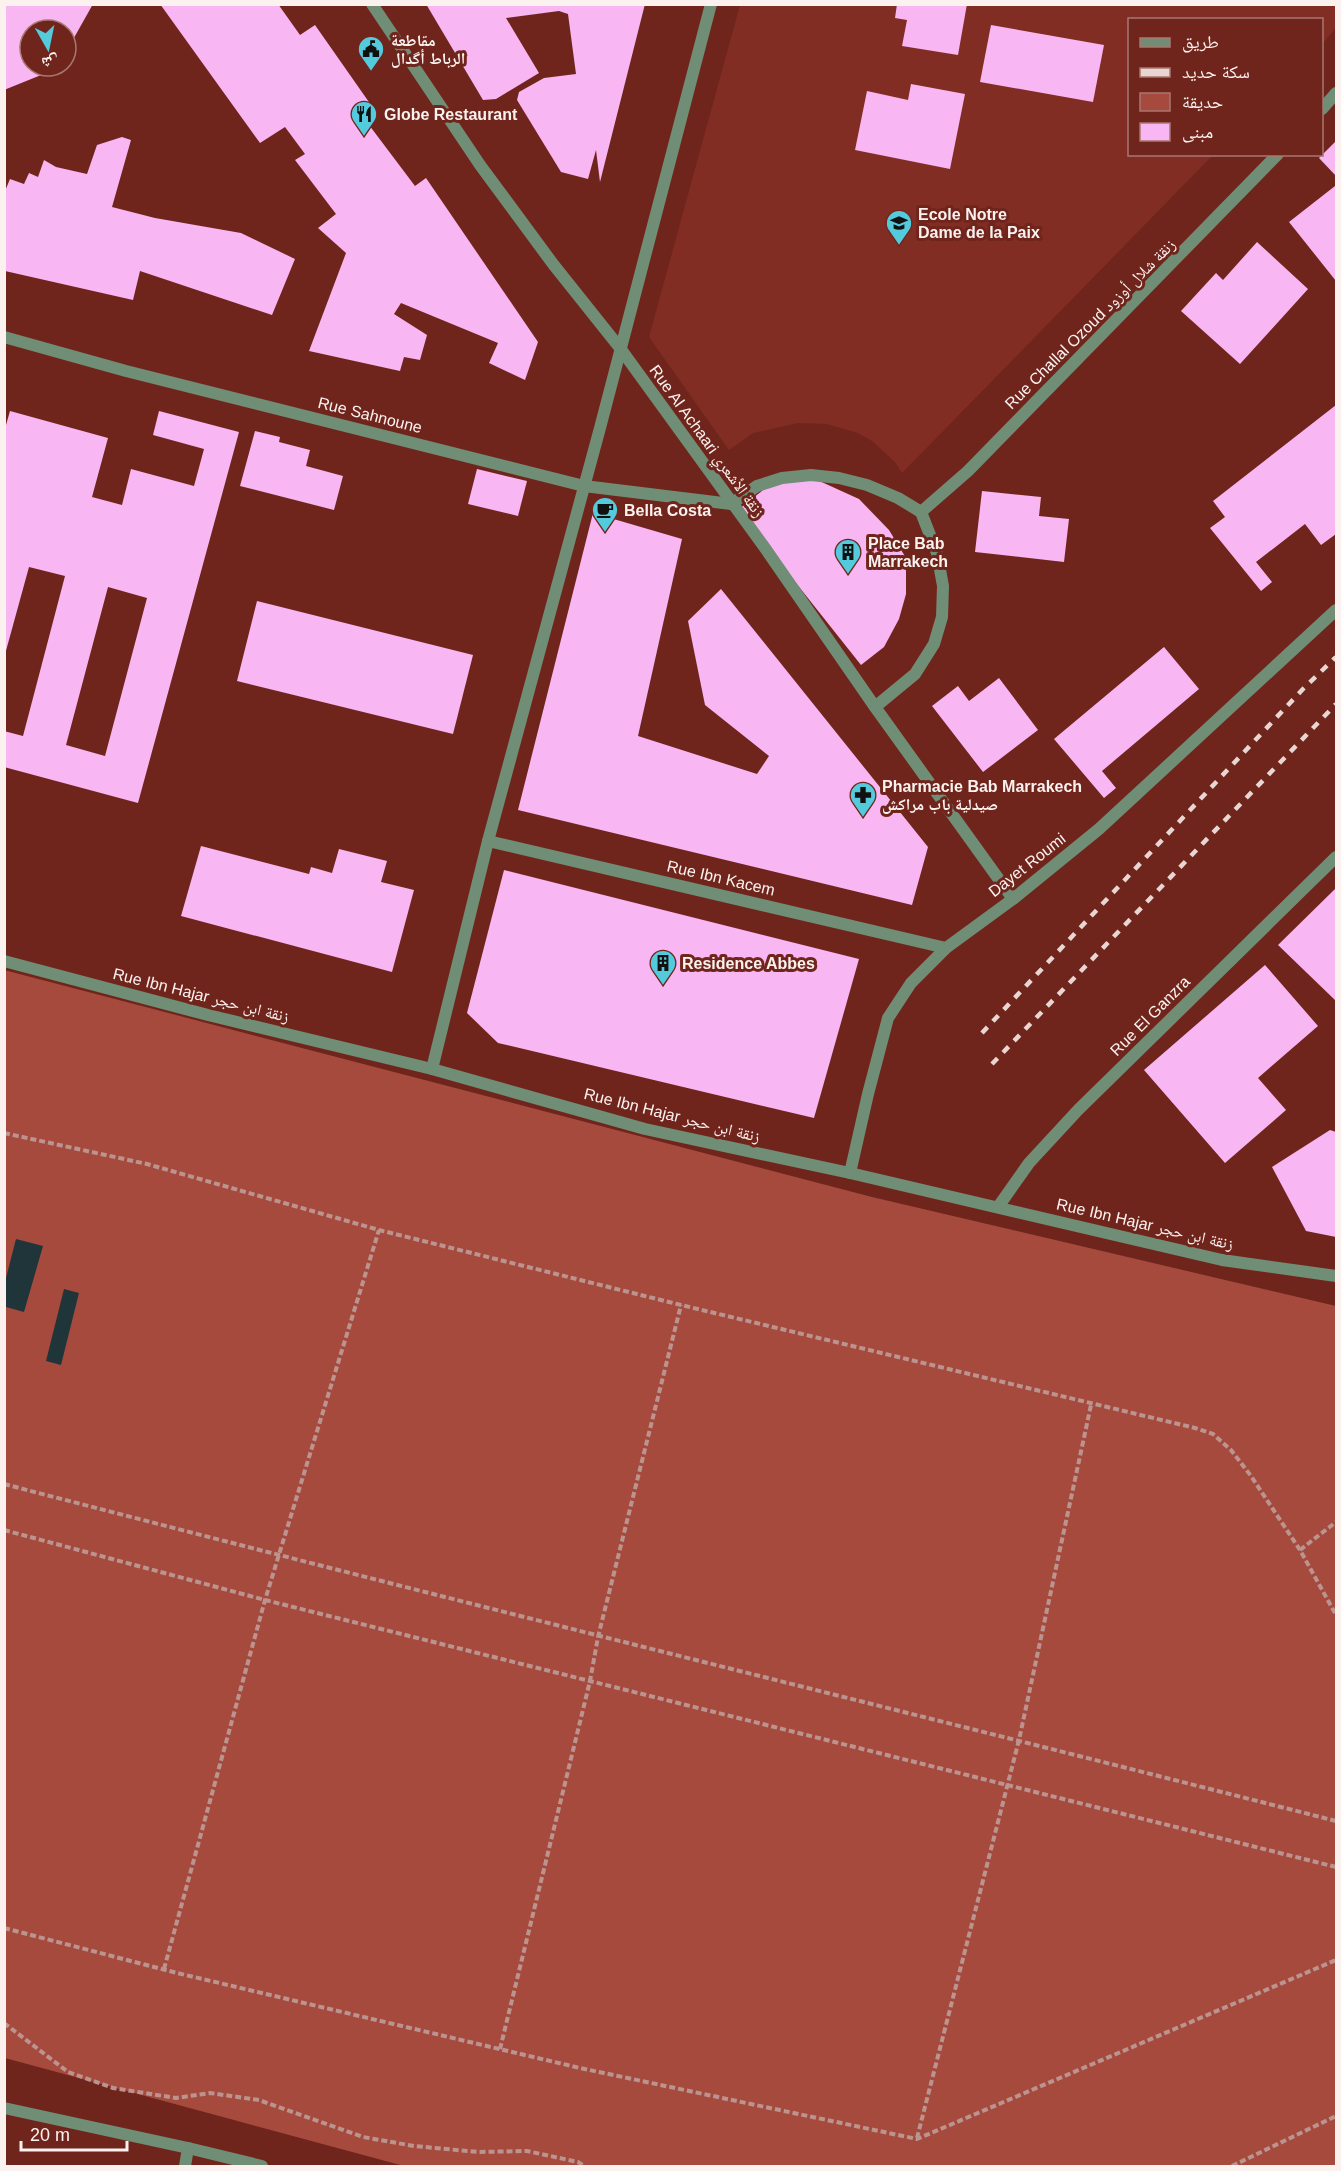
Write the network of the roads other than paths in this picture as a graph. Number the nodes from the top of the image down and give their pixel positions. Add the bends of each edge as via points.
1 (372, 4) edge
2 (711, 4) edge
3 (1336, 93) edge
4 (1323, 108) edge
5 (1276, 156) edge
6 (4, 337) edge
7 (620, 348) junction
8 (584, 486) junction
9 (731, 504) junction
10 (921, 512) junction
11 (1336, 610) edge
12 (875, 707) junction
13 (488, 841) junction
14 (1336, 857) edge
15 (1013, 898) junction
16 (946, 948) junction
17 (4, 961) edge
18 (432, 1069) junction
19 (850, 1173) junction
20 (999, 1207) junction
21 (1336, 1276) edge
22 (4, 2108) edge
23 (188, 2148) junction
24 (184, 2166) edge
25 (261, 2166) edge

1 - 7 street, Rue Al Achaari زنقة الأشعري via 480,165
2 - 7 street
3 - 4 street
5 - 10 street, Rue Challal Ozoud زنقة شلال أوزود via 968,471
6 - 8 street, Rue Sahnoune
7 - 8 street
7 - 9 street, Rue Al Achaari زنقة الأشعري
8 - 9 street, Rue Sahnoune
8 - 13 street
9 - 10 street via 757,486 811,475 867,485
9 - 12 street, Rue Al Achaari زنقة الأشعري
10 - 12 street via 937,553 943,586 942,617 934,644 915,674
11 - 15 street, Dayet Roumi via 1099,829
12 - 15 street, Rue Al Achaari زنقة الأشعري
13 - 16 street, Rue Ibn Kacem
13 - 18 street
14 - 20 street, Rue El Ganzra via 1078,1110 1029,1163
15 - 16 street, Dayet Roumi
16 - 19 street, Dayet Roumi via 911,983 888,1018
17 - 18 street, Rue Ibn Hajar زنقة ابن حجر
18 - 19 street, Rue Ibn Hajar زنقة ابن حجر via 645,1129
19 - 20 street, Rue Ibn Hajar زنقة ابن حجر
20 - 21 street, Rue Ibn Hajar زنقة ابن حجر via 1222,1260
22 - 23 street
23 - 24 street
23 - 25 street

